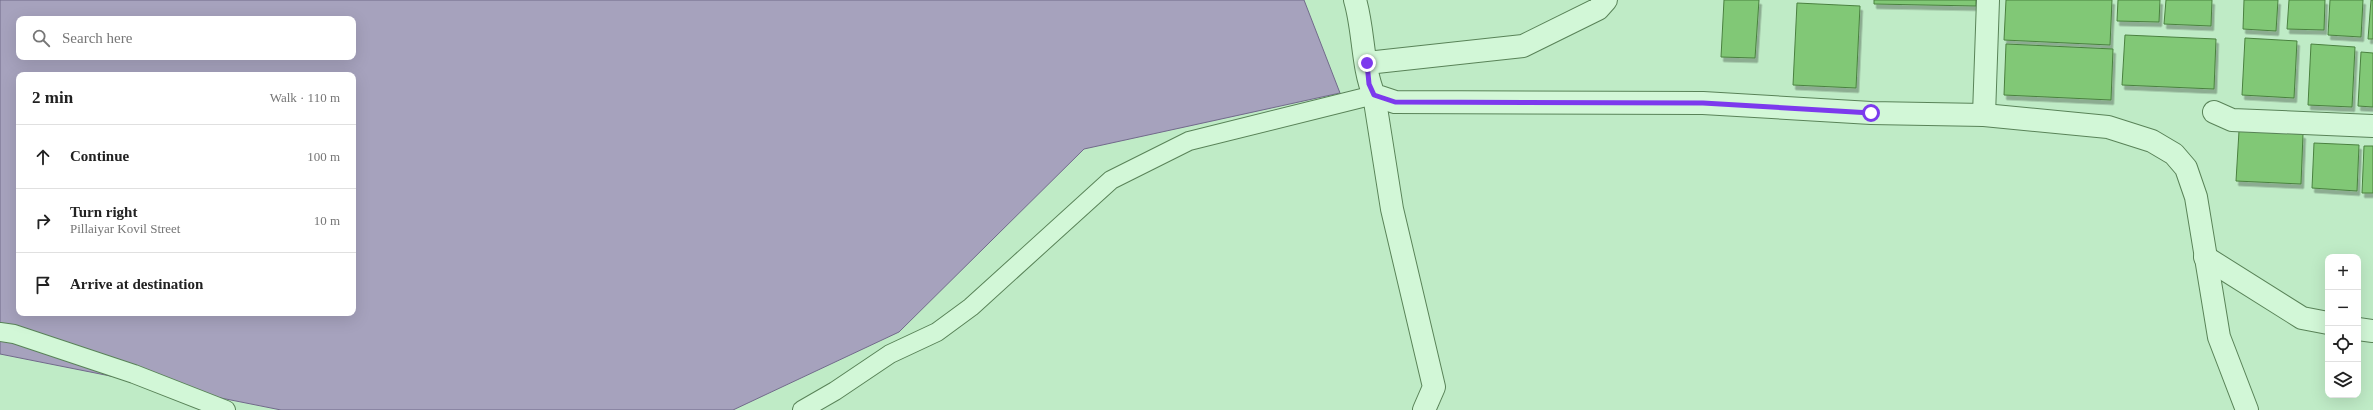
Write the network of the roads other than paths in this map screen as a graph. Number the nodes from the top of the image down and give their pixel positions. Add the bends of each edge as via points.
1 (1355, 0) edge
2 (1606, 0) edge
3 (1988, 0) edge
4 (1367, 63) junction
5 (1374, 95) junction
6 (2214, 112) dead end
7 (1984, 115) junction
8 (2373, 126) edge
9 (2205, 257) junction
10 (2325, 322) edge
11 (2361, 330) edge
12 (0, 332) edge
13 (2373, 332) edge
14 (226, 410) edge
15 (802, 410) edge
16 (1424, 410) edge
17 (2248, 410) edge

1 - 4 street
2 - 4 street via 1598,9 1523,46
3 - 7 street
4 - 5 street via 1369,84
5 - 7 street via 1395,102 1703,103 1871,113
5 - 15 lane via 1189,141 1111,180 971,308 937,332 890,354
5 - 16 street via 1392,208 1434,387
6 - 8 street via 2232,120
7 - 9 street via 2108,127 2152,141 2174,154 2186,168 2196,197
9 - 10 street via 2302,318
9 - 17 street via 2219,337
11 - 13 street
12 - 14 lane via 14,334 134,374

